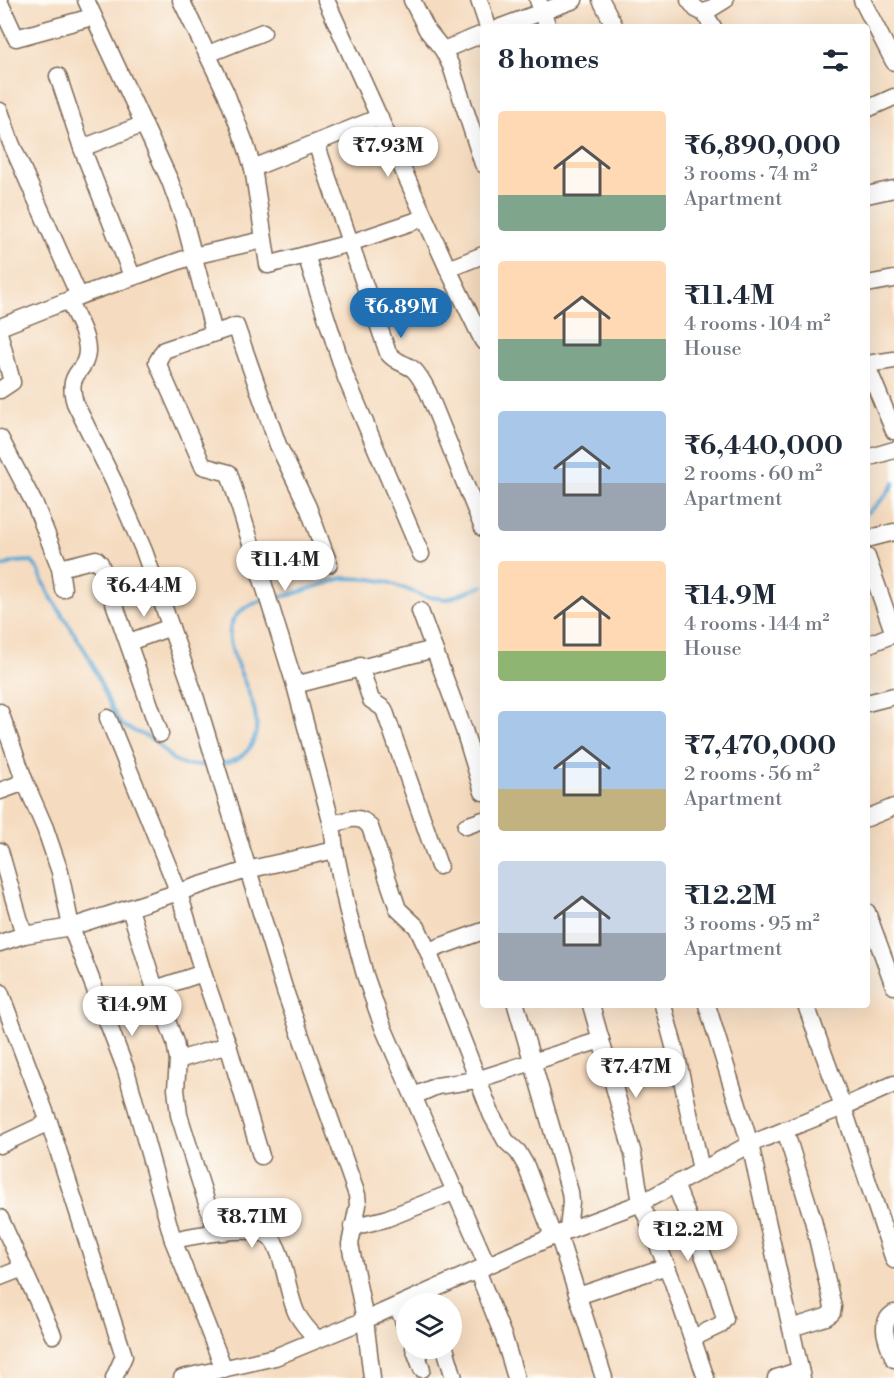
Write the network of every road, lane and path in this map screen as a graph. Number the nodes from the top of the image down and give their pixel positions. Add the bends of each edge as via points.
1 (86, 0) edge
2 (181, 0) edge
3 (326, 0) edge
4 (412, 0) edge
5 (479, 0) edge
6 (574, 0) edge
7 (601, 0) edge
8 (689, 0) edge
9 (725, 0) edge
10 (862, 0) edge
11 (0, 3) edge
12 (542, 13) edge
13 (92, 17) junction
14 (709, 20) edge
15 (487, 24) edge
16 (510, 24) edge
17 (613, 24) edge
18 (263, 32) dead end
19 (480, 35) edge
20 (443, 50) junction
21 (208, 54) junction
22 (894, 62) edge
23 (58, 76) dead end
24 (894, 98) edge
25 (870, 108) edge
26 (0, 111) edge
27 (380, 117) junction
28 (144, 124) junction
29 (316, 143) junction
30 (82, 148) junction
31 (480, 155) edge
32 (253, 168) junction
33 (894, 189) edge
34 (870, 194) edge
35 (424, 218) junction
36 (263, 240) junction
37 (350, 243) junction
38 (306, 255) junction
39 (193, 256) junction
40 (480, 256) edge
41 (448, 269) junction
42 (132, 276) junction
43 (894, 279) edge
44 (870, 283) edge
45 (74, 298) junction
46 (0, 327) edge
47 (214, 333) junction
48 (480, 334) edge
49 (0, 336) edge
50 (894, 360) edge
51 (870, 364) edge
52 (870, 372) edge
53 (0, 390) edge
54 (894, 431) edge
55 (0, 438) edge
56 (894, 450) edge
57 (870, 458) edge
58 (480, 521) edge
59 (894, 532) edge
60 (870, 538) edge
61 (421, 554) dead end
62 (870, 563) edge
63 (329, 564) dead end
64 (60, 568) junction
65 (63, 589) dead end
66 (889, 604) edge
67 (420, 611) dead end
68 (171, 627) junction
69 (894, 634) edge
70 (129, 642) junction
71 (870, 644) edge
72 (434, 648) junction
73 (360, 666) junction
74 (295, 685) junction
75 (894, 696) edge
76 (870, 702) edge
77 (0, 712) edge
78 (108, 718) dead end
79 (160, 734) dead end
80 (25, 782) junction
81 (480, 782) edge
82 (0, 791) edge
83 (894, 807) edge
84 (870, 817) edge
85 (480, 821) edge
86 (332, 825) junction
87 (466, 826) dead end
88 (335, 850) junction
89 (0, 851) edge
90 (439, 866) dead end
91 (247, 870) junction
92 (179, 893) junction
93 (130, 909) junction
94 (870, 920) edge
95 (71, 927) junction
96 (480, 932) edge
97 (24, 935) junction
98 (0, 944) edge
99 (428, 951) junction
100 (202, 973) junction
101 (894, 986) edge
102 (156, 989) junction
103 (0, 992) edge
104 (517, 1008) edge
105 (592, 1008) edge
106 (664, 1008) edge
107 (708, 1008) edge
108 (807, 1008) edge
109 (601, 1040) junction
110 (228, 1045) junction
111 (178, 1060) junction
112 (532, 1062) junction
113 (476, 1080) junction
114 (894, 1084) edge
115 (414, 1096) junction
116 (843, 1107) junction
117 (49, 1122) junction
118 (785, 1130) junction
119 (750, 1144) junction
120 (0, 1145) edge
121 (261, 1156) dead end
122 (701, 1170) junction
123 (675, 1184) junction
124 (456, 1191) junction
125 (641, 1203) junction
126 (0, 1218) edge
127 (352, 1227) junction
128 (216, 1232) junction
129 (560, 1233) junction
130 (173, 1240) junction
131 (894, 1260) edge
132 (667, 1266) junction
133 (482, 1267) junction
134 (23, 1269) junction
135 (0, 1277) edge
136 (438, 1293) edge
137 (578, 1296) junction
138 (396, 1307) edge
139 (894, 1313) edge
140 (365, 1320) junction
141 (790, 1328) junction
142 (53, 1335) dead end
143 (693, 1338) junction
144 (317, 1339) junction
145 (418, 1359) edge
146 (448, 1359) edge
147 (894, 1359) edge
148 (224, 1369) junction
149 (422, 1369) dead end
150 (245, 1372) edge
151 (801, 1374) edge
152 (114, 1378) edge
153 (182, 1378) edge
154 (372, 1378) edge
155 (454, 1378) edge
156 (516, 1378) edge
157 (604, 1378) edge
158 (706, 1378) edge
159 (776, 1378) edge

1 - 13 street
2 - 21 street
3 - 27 street
4 - 20 street via 427,30
5 - 15 street
6 - 12 street
7 - 17 street
8 - 14 street
9 - 14 street
10 - 22 street
11 - 13 street via 16,38
12 - 16 street
13 - 28 street
18 - 21 street
19 - 20 street
20 - 31 street
21 - 32 street
23 - 30 street
24 - 25 street
26 - 45 street
27 - 29 street
27 - 35 street
28 - 30 street
28 - 39 street via 171,181
29 - 32 street
29 - 37 street
30 - 42 street
32 - 36 street
33 - 34 street
35 - 37 street
35 - 41 street
36 - 38 street via 268,265
36 - 39 street
37 - 38 street
37 - 58 street via 388,354 420,377
38 - 61 street via 346,378
39 - 42 street
39 - 47 street
40 - 41 street
41 - 48 street
42 - 45 street
43 - 44 street
45 - 46 street
45 - 68 street via 87,351 71,390 144,551
47 - 63 street via 236,326 278,445 308,507
47 - 74 street via 164,350 157,362 203,466 230,473
49 - 53 street via 12,382
50 - 51 street
52 - 54 street
55 - 64 street via 36,507
56 - 57 street
59 - 60 street
62 - 66 street
64 - 65 street
64 - 70 street via 90,559 100,563
66 - 69 street
67 - 72 street
68 - 70 street
68 - 91 street
69 - 71 street
70 - 79 street
72 - 73 street
72 - 81 street
73 - 74 street
73 - 90 street via 371,700 384,709
74 - 86 street
75 - 76 street
77 - 80 street
78 - 92 street
80 - 82 street
80 - 95 street via 60,872
83 - 84 street
85 - 87 street
86 - 88 street
86 - 99 street via 353,818 366,820 398,909 417,927
88 - 91 street
88 - 115 street via 365,975
89 - 97 street
91 - 92 street
91 - 127 street via 357,1195
92 - 93 street
92 - 100 street
93 - 95 street
93 - 102 street
94 - 101 street
95 - 97 street
95 - 130 street via 126,1070
96 - 99 street
97 - 98 street
99 - 113 street
100 - 102 street
100 - 110 street
102 - 111 street
103 - 117 street
104 - 112 street
105 - 109 street
106 - 122 street
107 - 119 street
108 - 116 street
109 - 112 street
109 - 125 street via 633,1154
110 - 111 street
110 - 121 street
111 - 128 street via 179,1114
112 - 113 street
112 - 129 street via 570,1192 571,1210
113 - 115 street via 449,1083
113 - 129 street via 498,1130 518,1152
114 - 116 street
115 - 124 street
116 - 118 street
116 - 131 street
117 - 120 street
117 - 152 street via 124,1356
118 - 119 street
118 - 141 street via 813,1220 833,1307 826,1317
119 - 122 street
119 - 141 street
122 - 123 street
123 - 125 street
123 - 143 street via 725,1319
124 - 127 street via 395,1216
124 - 133 street
125 - 129 street
125 - 132 street
126 - 134 street
127 - 140 street via 350,1244
128 - 130 street
128 - 144 street via 259,1232 268,1236 276,1246 296,1313
129 - 133 street
129 - 137 street
130 - 148 street
132 - 137 street
132 - 143 street
133 - 136 street
133 - 156 street
134 - 135 street
134 - 142 street
137 - 157 street
138 - 140 street
139 - 147 street via 884,1323
140 - 144 street
140 - 154 street
141 - 151 street
143 - 158 street
144 - 150 street
145 - 149 street
146 - 155 street
148 - 150 street
148 - 153 street
151 - 159 street

